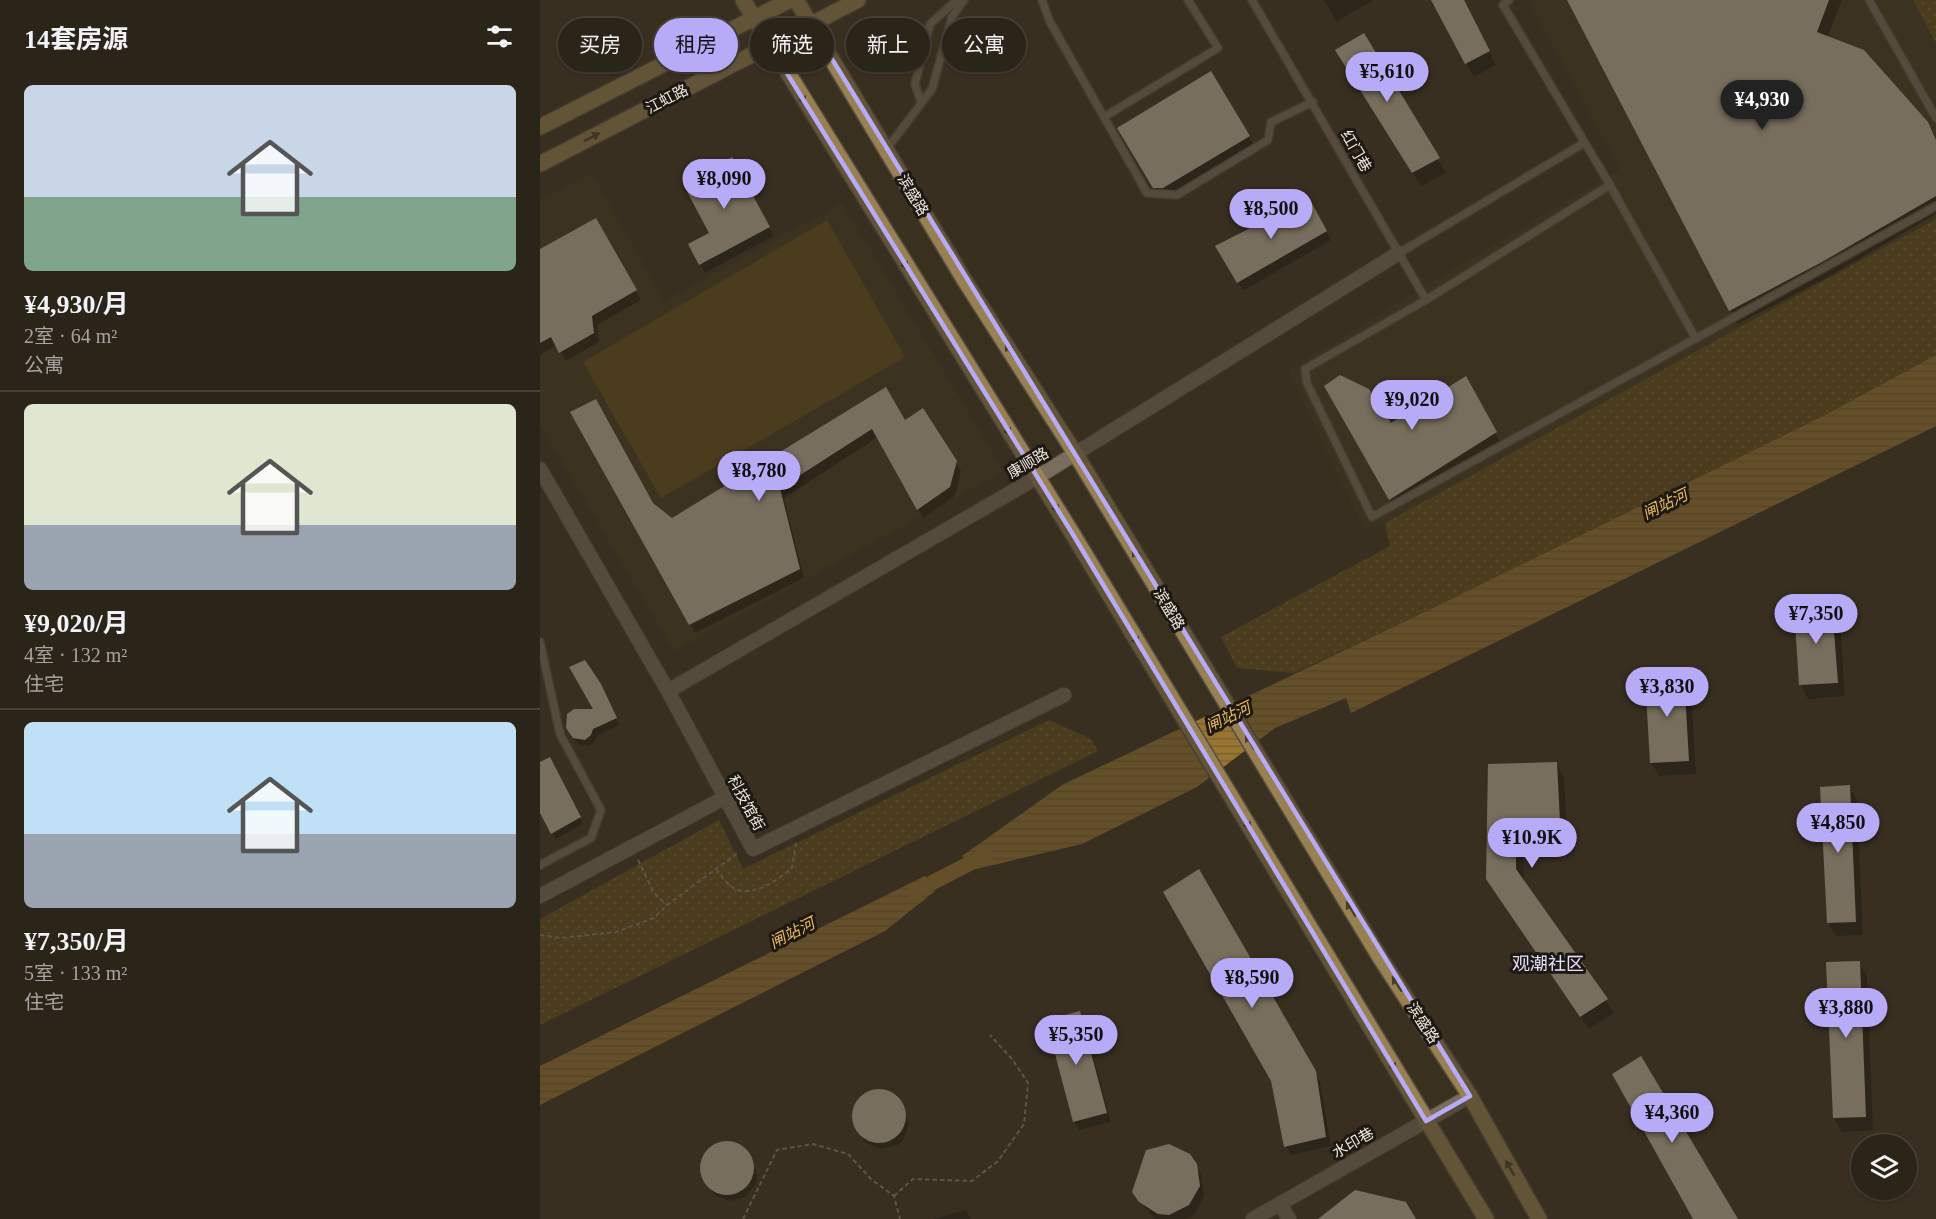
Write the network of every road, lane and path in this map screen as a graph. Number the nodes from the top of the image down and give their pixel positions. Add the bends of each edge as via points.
1 (743, 0) edge
2 (790, 0) edge
3 (796, 0) edge
4 (858, 0) edge
5 (957, 0) edge
6 (964, 0) edge
7 (1042, 0) edge
8 (1188, 0) edge
9 (1252, 0) edge
10 (1509, 0) edge
11 (1869, 0) edge
12 (754, 18) joint
13 (807, 18) edge
14 (824, 18) edge
15 (750, 20) edge
16 (750, 56) edge
17 (834, 63) edge
18 (786, 72) edge
19 (921, 102) junction
20 (1313, 102) junction
21 (1104, 117) junction
22 (1936, 118) edge
23 (540, 127) edge
24 (1584, 143) junction
25 (886, 150) junction
26 (540, 164) edge
27 (1610, 185) junction
28 (1936, 206) edge
29 (1399, 253) junction
30 (1426, 300) junction
31 (1696, 339) junction
32 (1075, 453) junction
33 (540, 469) edge
34 (1036, 477) junction
35 (540, 642) edge
36 (668, 691) junction
37 (1064, 695) dead end
38 (724, 798) junction
39 (796, 827) junction
40 (749, 844) junction
41 (633, 846) junction
42 (540, 866) edge
43 (716, 869) junction
44 (540, 896) edge
45 (667, 904) junction
46 (540, 935) edge
47 (990, 1035) dead end
48 (1470, 1096) junction
49 (1426, 1121) junction
50 (894, 1196) junction
51 (1280, 1204) junction
52 (743, 1219) edge
53 (900, 1219) edge
54 (1253, 1219) edge
55 (1289, 1219) edge
56 (1486, 1219) edge
57 (1539, 1219) edge

1 - 12 main road
2 - 12 main road
3 - 13 main road, 滨盛路
4 - 14 main road, 江虹路
5 - 19 lane via 930,24 915,84
6 - 19 lane via 952,17 932,89
7 - 21 lane via 1050,22
8 - 21 lane via 1218,48
9 - 20 lane, 红门巷
10 - 24 lane via 1503,5
11 - 22 lane
15 - 23 main road
26 -> 16 main road, 江虹路
17 - 25 main road, 滨盛路
18 -> 34 main road
19 - 25 lane
20 - 21 lane via 1271,122 1268,140 1177,195 1147,193
20 - 29 lane, 红门巷
24 - 27 lane
24 - 29 lane
32 -> 25 main road, 滨盛路
27 - 30 lane
27 - 31 lane
28 - 31 lane
29 - 30 lane, 红门巷
29 - 32 street, 康顺路
30 - 31 lane via 1305,369 1307,383 1372,518
32 - 34 street, 康顺路
48 -> 32 main road, 滨盛路 via 1381,959
33 - 36 street, 科技馆街
34 - 36 street, 康顺路
34 -> 49 main road
35 - 42 lane via 561,734 600,810 591,838
36 - 38 street, 科技馆街
37 - 39 street, 科技馆街
38 - 40 street, 科技馆街
38 - 41 street
39 - 40 street, 科技馆街 via 753,849
39 - 43 path via 792,868 774,883 747,892 732,887
40 - 43 path
41 - 44 street
41 - 45 path via 654,893
43 - 45 path
45 - 46 path via 654,918 616,932 561,938
47 - 50 path via 1028,1083 1024,1124 998,1161 972,1181 913,1179
48 - 49 street, 水印巷
57 -> 48 main road, 滨盛路
49 - 51 street, 水印巷
49 - 56 main road
50 - 52 path via 872,1180 848,1154 813,1144 777,1150
50 - 53 path
51 - 54 street, 水印巷
51 - 55 street

